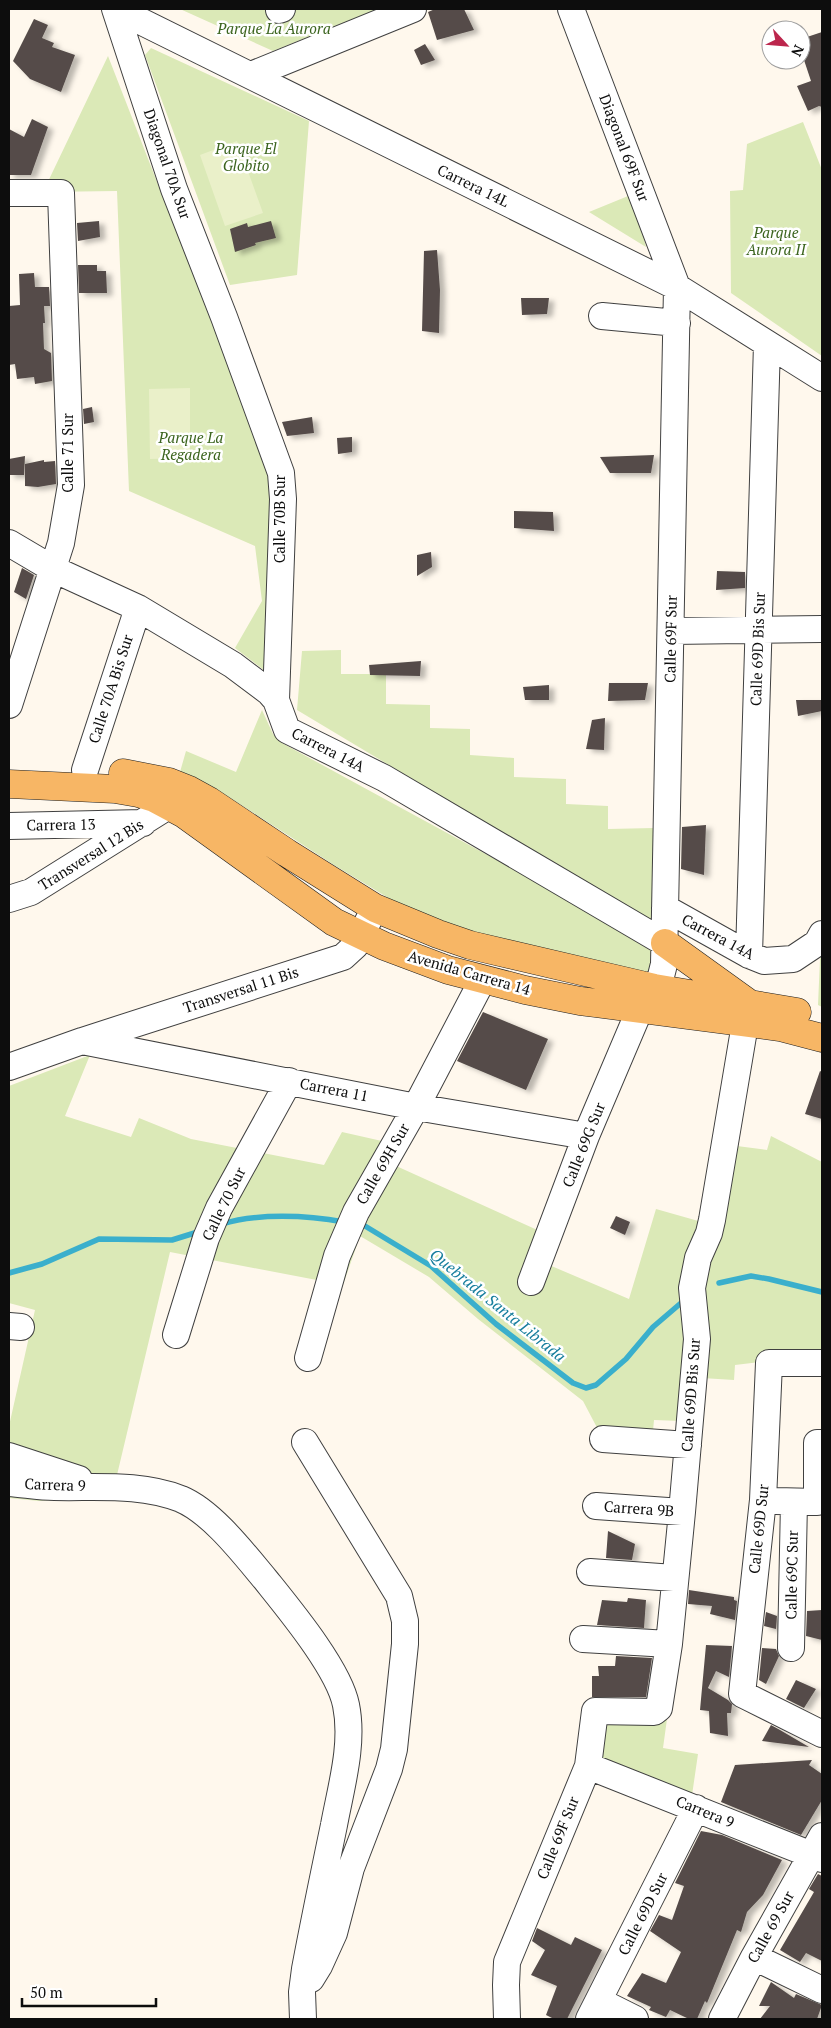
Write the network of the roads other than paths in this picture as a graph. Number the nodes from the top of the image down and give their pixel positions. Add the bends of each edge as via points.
1 (116, 9) edge
2 (413, 9) edge
3 (571, 9) edge
4 (251, 75) junction
5 (9, 193) edge
6 (678, 287) junction
7 (602, 316) dead end
8 (224, 317) joint
9 (677, 323) junction
10 (767, 344) junction
11 (822, 378) edge
12 (9, 543) edge
13 (53, 569) junction
14 (138, 608) junction
15 (822, 629) edge
16 (759, 630) junction
17 (671, 632) junction
18 (276, 700) junction
19 (9, 705) edge
20 (9, 766) edge
21 (85, 770) junction
22 (9, 784) edge
23 (170, 805) junction
24 (143, 823) junction
25 (9, 826) edge
26 (9, 899) edge
27 (375, 908) junction
28 (665, 908) junction
29 (822, 934) edge
30 (360, 936) junction
31 (665, 943) junction
32 (749, 955) junction
33 (483, 979) junction
34 (647, 998) junction
35 (748, 1014) junction
36 (822, 1019) edge
37 (822, 1038) edge
38 (82, 1041) junction
39 (9, 1067) edge
40 (289, 1082) junction
41 (416, 1106) junction
42 (586, 1136) junction
43 (531, 1282) dead end
44 (176, 1335) dead end
45 (308, 1358) dead end
46 (822, 1363) edge
47 (603, 1439) dead end
48 (305, 1442) dead end
49 (820, 1443) edge
50 (688, 1445) junction
51 (9, 1456) edge
52 (9, 1483) edge
53 (102, 1486) junction
54 (763, 1500) junction
55 (805, 1502) junction
56 (596, 1506) dead end
57 (682, 1512) junction
58 (590, 1572) dead end
59 (674, 1578) junction
60 (583, 1639) dead end
61 (669, 1644) junction
62 (791, 1648) dead end
63 (594, 1711) joint
64 (822, 1734) edge
65 (588, 1766) junction
66 (696, 1808) junction
67 (819, 1850) edge
68 (754, 1957) junction
69 (822, 1990) edge
70 (302, 1992) junction
71 (594, 2010) edge
72 (303, 2019) edge
73 (507, 2019) edge
74 (635, 2019) edge
75 (722, 2019) edge

1 - 4 street, Carrera 14L
1 - 8 street, Diagonal 70A Sur via 174,189
2 - 4 street
3 - 6 street, Diagonal 69F Sur
4 - 6 street, Carrera 14L
5 - 13 street, Calle 71 Sur via 61,193 71,485
6 - 9 street, Calle 69F Sur
6 - 10 street, Carrera 14L
7 - 9 street
8 - 18 street, Calle 70B Sur via 278,461 283,484
9 - 17 street, Calle 69F Sur
10 - 11 street, Carrera 14L
10 - 16 street, Calle 69D Bis Sur
12 - 13 street, Carrera 14A
13 - 14 street, Carrera 14A
13 - 19 street, Calle 71 Sur
14 - 18 street, Carrera 14A via 233,664
14 - 21 street, Calle 70A Bis Sur
15 - 16 street
16 - 17 street
16 - 32 street, Calle 69D Bis Sur
17 - 28 street, Calle 69F Sur
18 - 31 street, Carrera 14A via 287,730 384,778
20 - 21 main road, Avenida Carrera 14
21 - 27 main road, Avenida Carrera 14 via 143,776 189,790
22 - 23 main road, Avenida Carrera 14 via 115,789 138,793
23 - 24 street, Transversal 12 Bis
23 - 30 main road, Avenida Carrera 14 via 312,908
24 - 25 street, Carrera 13
24 - 26 street, Transversal 12 Bis via 32,892
27 - 30 street, Transversal 11 Bis
27 - 34 main road, Avenida Carrera 14 via 417,927
28 - 31 street, Calle 69F Sur
28 - 32 street, Carrera 14A
29 - 32 street, Carrera 14A via 817,943 793,958 764,961
30 - 33 main road, Avenida Carrera 14 via 414,958
30 - 38 street, Transversal 11 Bis via 343,957
31 - 34 street, Calle 69F Sur via 662,973
31 - 35 main road
33 - 34 main road, Avenida Carrera 14 via 580,1001
33 - 41 street, Calle 69H Sur
34 - 35 main road, Avenida Carrera 14
34 - 42 street, Calle 69G Sur
35 - 36 main road, Avenida Carrera 14
35 - 37 main road, Avenida Carrera 14
35 - 50 street, Calle 69D Bis Sur via 712,1220 698,1258 692,1288 697,1339
38 - 39 street, Transversal 11 Bis
38 - 40 street, Carrera 11
40 - 41 street, Carrera 11
40 - 44 street, Calle 70 Sur via 211,1227
41 - 42 street, Carrera 11
41 - 45 street, Calle 69H Sur via 351,1223 337,1256
42 - 43 street, Calle 69G Sur
46 - 54 street, Calle 69D Sur via 769,1363
47 - 50 street
48 - 70 street via 399,1596 405,1621 405,1644 389,1769 351,1868 334,1933 320,1966
49 - 55 street, Calle 69C Sur
50 - 57 street, Calle 69D Bis Sur
51 - 53 street
52 - 53 street, Carrera 9 via 53,1487
53 - 70 street via 145,1490 182,1500 209,1518 285,1604 332,1670 346,1704 349,1731 344,1772
54 - 55 street
54 - 64 street, Calle 69D Sur via 742,1694
55 - 62 street, Calle 69C Sur
56 - 57 street, Carrera 9B
57 - 59 street, Calle 69D Bis Sur
58 - 59 street
59 - 61 street, Calle 69D Bis Sur
60 - 61 street
61 - 63 street, Calle 69D Bis Sur via 657,1711
63 - 65 street, Calle 69F Sur
65 - 66 street, Carrera 9
65 - 73 street, Calle 69F Sur via 507,1962
66 - 67 street, Carrera 9
66 - 71 street, Calle 69D Sur
67 - 68 street, Calle 69 Sur
68 - 69 street
68 - 75 street, Calle 69 Sur
70 - 72 street
71 - 74 street

